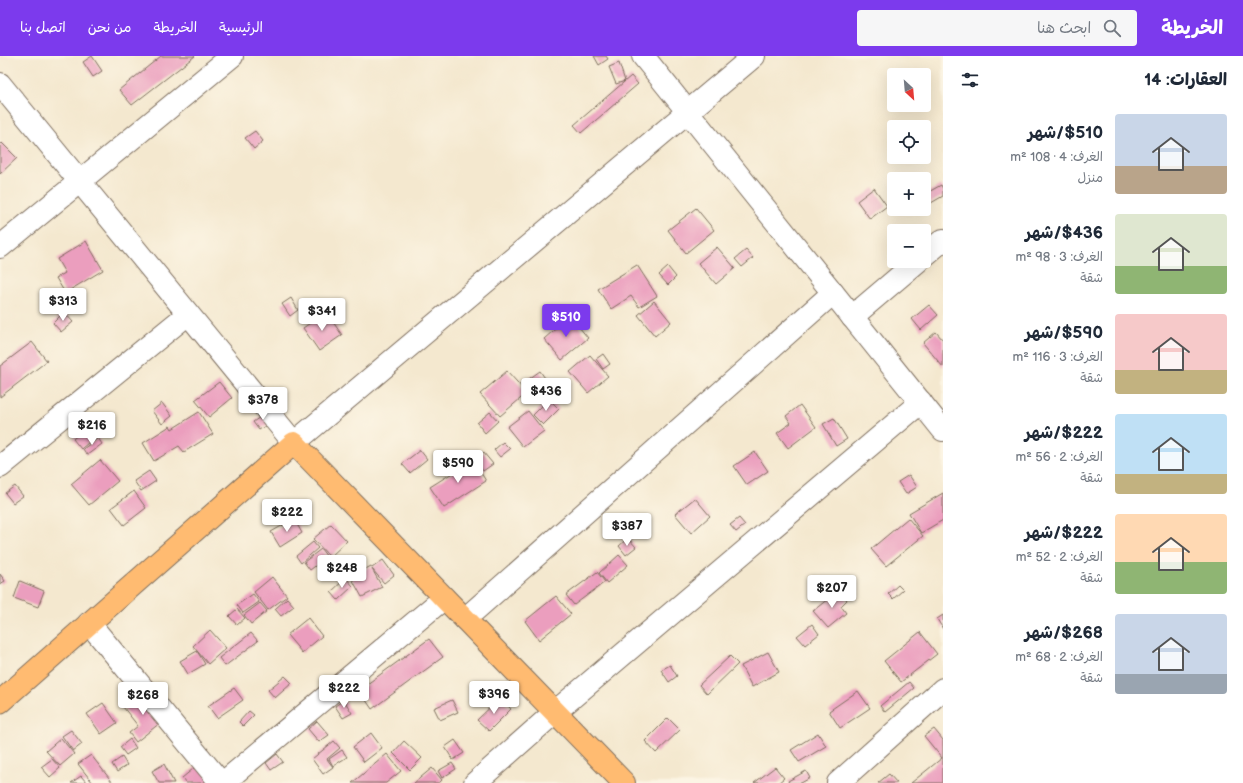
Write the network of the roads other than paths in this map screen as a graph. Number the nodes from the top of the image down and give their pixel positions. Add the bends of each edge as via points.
1 (232, 56) edge
2 (643, 56) edge
3 (754, 56) edge
4 (0, 84) edge
5 (687, 112) junction
6 (79, 181) junction
7 (943, 240) edge
8 (0, 247) edge
9 (931, 250) edge
10 (910, 268) edge
11 (833, 293) junction
12 (188, 314) junction
13 (852, 317) junction
14 (921, 402) junction
15 (943, 430) edge
16 (294, 443) junction
17 (0, 467) edge
18 (444, 598) junction
19 (465, 619) junction
20 (89, 623) junction
21 (943, 689) edge
22 (0, 702) edge
23 (555, 712) junction
24 (222, 783) edge
25 (475, 783) edge
26 (624, 783) edge
27 (838, 783) edge

1 - 6 street
2 - 5 street
3 - 5 street
4 - 6 street
5 - 11 street
5 - 16 street
6 - 8 street
6 - 12 street
7 - 9 street
10 - 13 street
11 - 13 street
11 - 19 street
12 - 16 street
12 - 17 street
13 - 14 street
14 - 15 street
14 - 23 street
16 - 18 main road
16 - 20 main road
18 - 19 main road
18 - 24 street
19 - 23 main road
20 - 22 main road
20 - 24 street
21 - 27 street
23 - 25 street
23 - 26 main road

